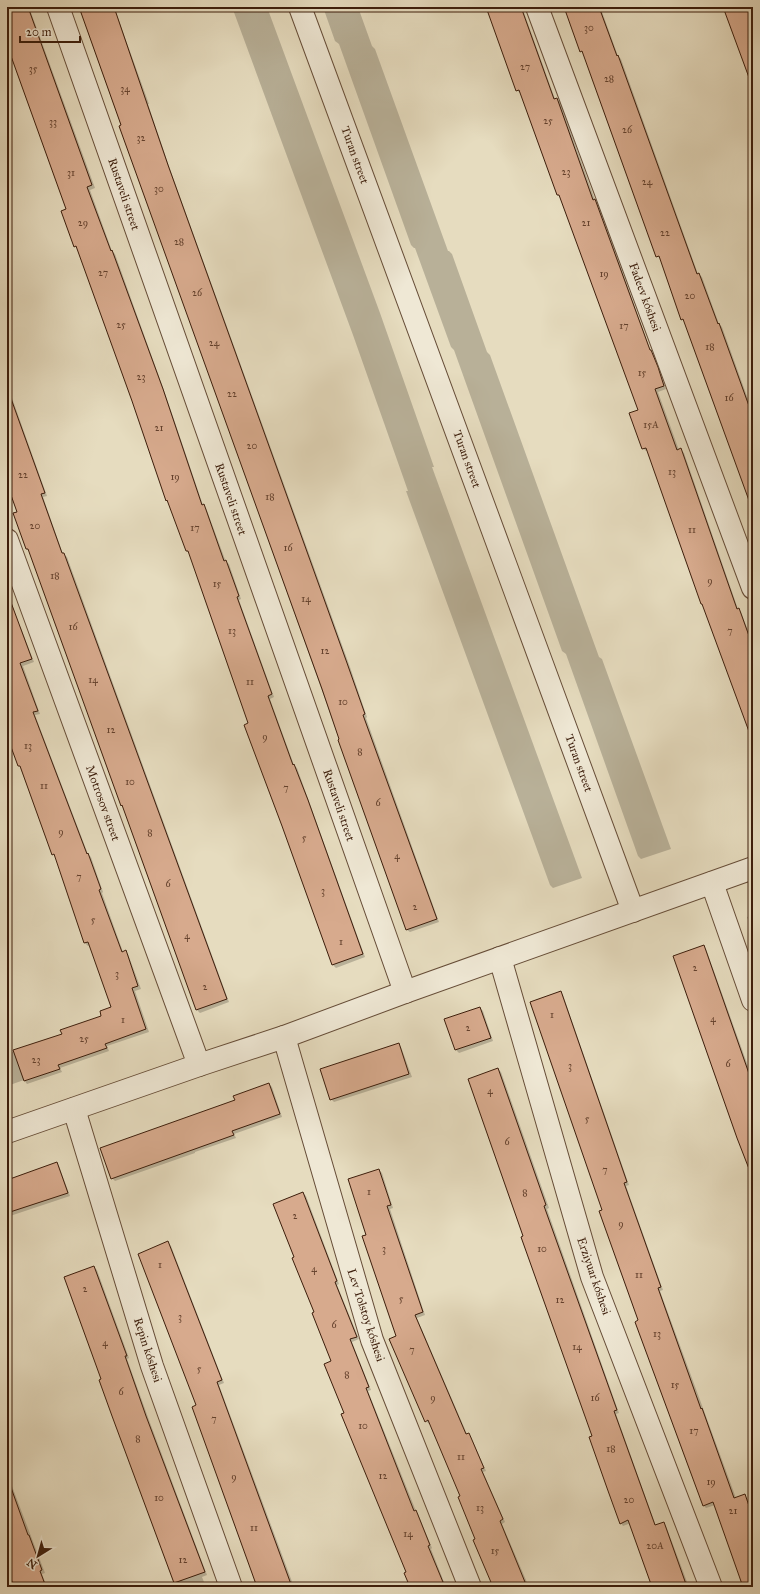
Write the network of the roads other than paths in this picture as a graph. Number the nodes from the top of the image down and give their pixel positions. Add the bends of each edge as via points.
1 (58, 7) edge
2 (300, 7) edge
3 (537, 7) edge
4 (7, 540) edge
5 (753, 588) edge
6 (753, 868) edge
7 (712, 883) junction
8 (633, 911) junction
9 (500, 958) junction
10 (405, 992) junction
11 (753, 1000) edge
12 (284, 1037) junction
13 (198, 1065) junction
14 (74, 1109) junction
15 (7, 1132) edge
16 (232, 1587) edge
17 (470, 1587) edge
18 (711, 1587) edge

1 - 10 street, Rustaveli street
2 - 8 street, Turan street
3 - 5 street, Fadeev kóshesi
4 - 13 street, Motrosov street
6 - 7 street
7 - 8 street
7 - 11 street
8 - 9 street
9 - 10 street
9 - 18 street, Erziyuar kóshesi via 592,1277
10 - 12 street
12 - 13 street
12 - 17 street, Lev Tolstoy kóshesi via 372,1340
13 - 14 street
14 - 15 street
14 - 16 street, Repin kóshesi via 152,1366

